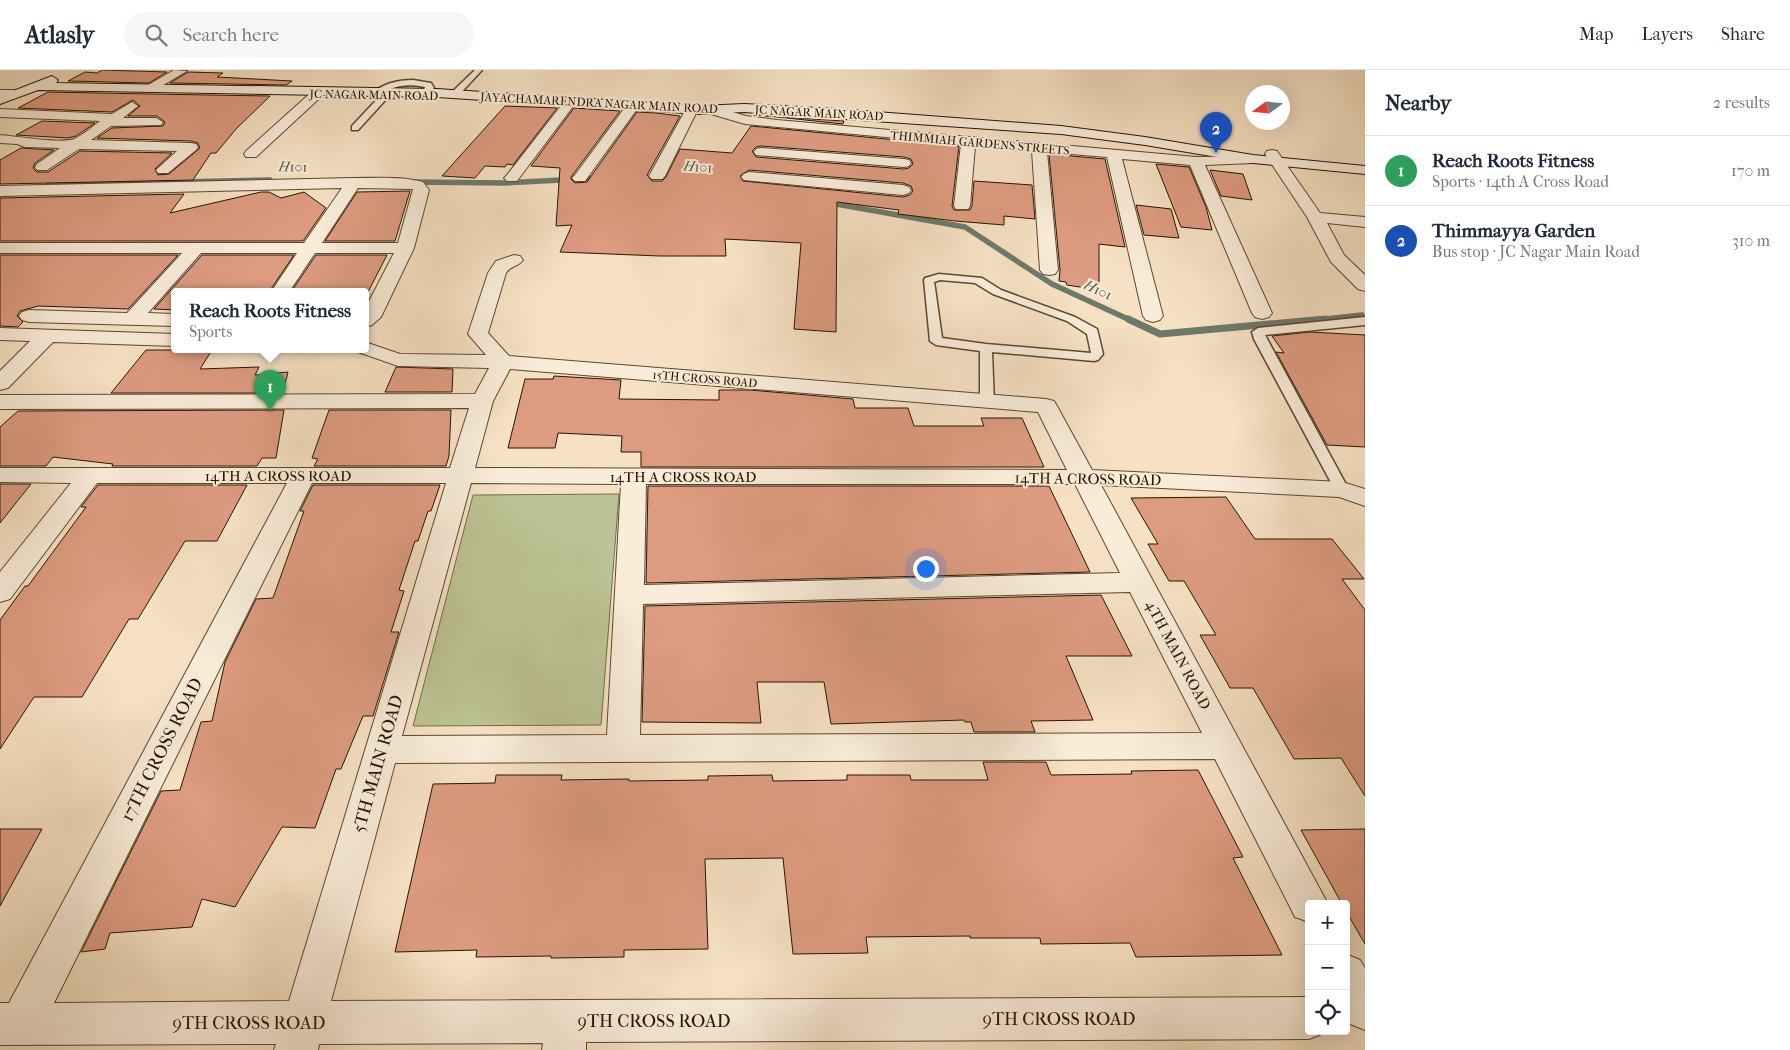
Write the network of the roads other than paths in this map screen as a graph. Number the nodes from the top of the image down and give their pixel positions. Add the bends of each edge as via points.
1 (479, 70) edge
2 (181, 71) edge
3 (71, 73) dead end
4 (149, 88) junction
5 (25, 90) junction
6 (210, 91) junction
7 (317, 92) junction
8 (0, 94) edge
9 (378, 94) junction
10 (454, 95) junction
11 (0, 100) edge
12 (572, 101) junction
13 (634, 105) junction
14 (132, 106) dead end
15 (744, 108) junction
16 (692, 109) junction
17 (709, 110) junction
18 (0, 113) edge
19 (112, 120) junction
20 (156, 122) dead end
21 (777, 124) junction
22 (355, 128) dead end
23 (0, 139) edge
24 (968, 141) junction
25 (76, 144) junction
26 (1039, 148) junction
27 (761, 152) junction
28 (251, 154) dead end
29 (1114, 155) junction
30 (1274, 158) junction
31 (1253, 159) junction
32 (1196, 161) junction
33 (904, 163) dead end
34 (42, 167) dead end
35 (163, 170) dead end
36 (1364, 170) edge
37 (657, 176) dead end
38 (512, 178) dead end
39 (580, 178) dead end
40 (353, 183) junction
41 (903, 190) dead end
42 (0, 191) edge
43 (962, 206) dead end
44 (1316, 217) junction
45 (1365, 222) edge
46 (0, 248) edge
47 (196, 248) junction
48 (311, 248) junction
49 (406, 248) junction
50 (1336, 258) junction
51 (514, 260) dead end
52 (1365, 260) edge
53 (1049, 270) dead end
54 (1365, 285) edge
55 (283, 288) edge
56 (1262, 313) dead end
57 (10, 316) dead end
58 (1153, 316) dead end
59 (369, 318) edge
60 (132, 319) junction
61 (171, 320) edge
62 (1365, 321) edge
63 (50, 331) junction
64 (0, 334) edge
65 (171, 340) edge
66 (986, 348) junction
67 (369, 349) edge
68 (503, 362) junction
69 (0, 383) edge
70 (482, 401) junction
71 (0, 402) edge
72 (987, 403) junction
73 (1046, 406) joint
74 (0, 475) edge
75 (90, 475) junction
76 (303, 476) junction
77 (460, 477) junction
78 (1084, 477) junction
79 (634, 478) junction
80 (1354, 494) edge
81 (1139, 582) junction
82 (0, 592) edge
83 (629, 595) junction
84 (1226, 746) junction
85 (623, 749) junction
86 (382, 750) junction
87 (1307, 900) edge
88 (1350, 981) edge
89 (1365, 1009) edge
90 (1305, 1018) edge
91 (1350, 1018) edge
92 (1365, 1018) edge
93 (11, 1024) edge
94 (300, 1036) edge
95 (565, 1036) edge

1 - 10 lane
2 - 4 street
3 - 5 street
4 - 5 street, JC NAGAR MAIN ROAD
4 - 6 street, JC NAGAR MAIN ROAD
5 - 6 street, JC NAGAR MAIN ROAD
5 - 8 street
5 - 11 street
6 - 7 street, JC NAGAR MAIN ROAD
7 - 9 street, JC NAGAR MAIN ROAD
7 - 28 street
9 - 10 street, JC NAGAR MAIN ROAD
9 - 10 street, JC NAGAR MAIN ROAD
9 - 22 lane
10 - 12 street, JAYACHAMARENDRA NAGAR MAIN ROAD
12 - 13 street, JAYACHAMARENDRA NAGAR MAIN ROAD
12 - 38 street
13 - 16 street, JAYACHAMARENDRA NAGAR MAIN ROAD
13 - 39 street
14 - 19 street
15 - 17 street, JAYACHAMARENDRA NAGAR MAIN ROAD
15 - 30 street, JC NAGAR MAIN ROAD via 776,105 838,107 1026,120 1124,131
15 - 31 street, JC NAGAR MAIN ROAD via 1062,130
16 - 17 street, JAYACHAMARENDRA NAGAR MAIN ROAD
16 - 37 street
17 - 21 street, THIMMIAH GARDENS STREETS via 745,120
18 - 19 street
19 - 20 street
19 - 25 street
21 - 24 street, THIMMIAH GARDENS STREETS
21 - 27 street
23 - 25 street
24 - 26 street, THIMMIAH GARDENS STREETS
24 - 43 street
25 - 34 street
25 - 35 street via 191,147
26 - 29 street, THIMMIAH GARDENS STREETS
26 - 53 street
27 - 33 street
27 - 41 street via 748,179
29 - 32 street, THIMMIAH GARDENS STREETS
29 - 58 street
30 - 31 street, JC NAGAR MAIN ROAD
30 - 36 street, JC NAGAR MAIN ROAD
30 - 44 street
31 - 32 street, THIMMIAH GARDENS STREETS
32 - 56 street
40 - 42 street
40 - 48 street
40 - 49 street via 418,185 421,190
44 - 45 street
44 - 50 street
46 - 47 street
47 - 48 street
47 - 60 street
48 - 49 street
48 - 55 street
49 - 59 street
50 - 52 street
50 - 54 street
51 - 68 street via 502,265 497,273 478,334
57 - 63 street
60 - 61 street
60 - 63 street via 79,318
62 - 80 lane via 1258,332
63 - 64 street
63 - 65 street
63 - 69 street
66 - 66 lane via 1094,357 1097,354 1093,332 1071,318 997,292 978,280 938,277 930,280 936,341
66 - 72 lane
67 - 68 street, 15TH CROSS ROAD via 398,360
68 - 70 street, 5TH MAIN ROAD
68 - 72 street, 15TH CROSS ROAD
70 - 71 street
70 - 77 street, 5TH MAIN ROAD
72 - 73 street, 15TH CROSS ROAD
73 - 78 street, 4TH MAIN ROAD
74 - 75 street, 14TH A CROSS ROAD
75 - 76 street, 14TH A CROSS ROAD
75 - 82 street
76 - 77 street, 14TH A CROSS ROAD
76 - 93 street, 17TH CROSS ROAD
77 - 79 street, 14TH A CROSS ROAD
77 - 86 street, 5TH MAIN ROAD
78 - 79 street, 14TH A CROSS ROAD
78 - 80 street, 14TH A CROSS ROAD
78 - 81 street, 4TH MAIN ROAD
79 - 83 street
81 - 83 street
81 - 84 street, 4TH MAIN ROAD
83 - 85 street
84 - 85 street
84 - 87 street, 4TH MAIN ROAD
85 - 86 street
86 - 94 street, 5TH MAIN ROAD
88 - 89 street
90 - 95 street, 9TH CROSS ROAD
91 - 92 street
93 - 94 street, 9TH CROSS ROAD
94 - 95 street, 9TH CROSS ROAD

